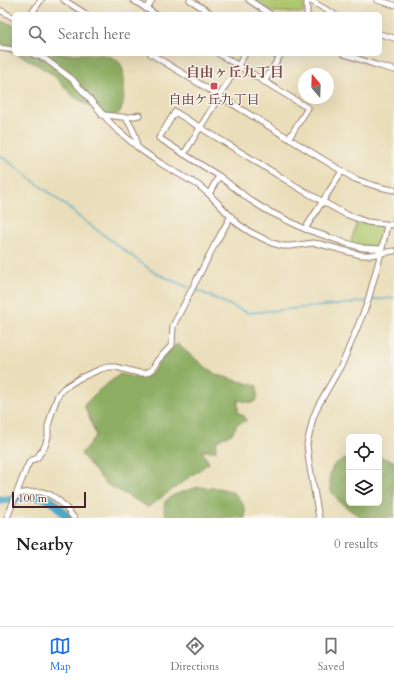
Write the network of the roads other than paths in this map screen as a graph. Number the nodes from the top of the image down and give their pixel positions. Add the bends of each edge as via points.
1 (41, 0) edge
2 (64, 0) edge
3 (132, 0) edge
4 (152, 0) edge
5 (190, 0) edge
6 (249, 0) edge
7 (308, 0) edge
8 (377, 0) edge
9 (394, 5) edge
10 (146, 8) junction
11 (0, 11) edge
12 (32, 12) edge
13 (83, 12) edge
14 (152, 12) edge
15 (209, 12) edge
16 (267, 12) edge
17 (307, 12) edge
18 (330, 12) edge
19 (12, 17) edge
20 (382, 35) edge
21 (394, 38) edge
22 (0, 48) edge
23 (12, 50) edge
24 (38, 56) edge
25 (154, 56) edge
26 (222, 56) edge
27 (244, 56) edge
28 (280, 56) edge
29 (350, 56) edge
30 (237, 66) junction
31 (394, 70) edge
32 (264, 82) junction
33 (219, 96) junction
34 (102, 115) junction
35 (139, 115) dead end
36 (126, 118) junction
37 (200, 127) junction
38 (289, 138) junction
39 (136, 145) junction
40 (184, 154) junction
41 (342, 171) junction
42 (219, 176) junction
43 (394, 190) edge
44 (209, 194) junction
45 (322, 202) junction
46 (231, 216) junction
47 (386, 225) junction
48 (394, 225) edge
49 (305, 229) junction
50 (394, 250) edge
51 (381, 251) junction
52 (16, 494) junction
53 (7, 518) edge
54 (74, 518) edge
55 (319, 518) edge

1 - 12 street
2 - 13 street
3 - 10 street
4 - 10 street
5 - 15 street
6 - 16 street
7 - 17 street
7 - 18 street
8 - 9 street
10 - 14 street
11 - 19 street
20 - 21 street
22 - 23 street
24 - 34 street via 72,79
25 - 33 street
26 - 30 street
27 - 30 street
28 - 32 street
29 - 31 street
30 - 32 street
30 - 33 street
32 - 38 street via 308,108
33 - 37 street
33 - 38 street
34 - 36 street
34 - 39 street
35 - 36 street
36 - 39 street via 132,128
37 - 40 street
37 - 40 street via 175,112 159,138
37 - 45 street
38 - 41 street
39 - 44 street
40 - 42 street
41 - 43 street via 366,184
41 - 45 street
42 - 44 street
42 - 49 street via 261,207
44 - 46 street
45 - 47 street via 367,222
45 - 49 street
46 - 51 street via 250,232 284,246 313,243 361,255
46 - 52 street via 173,326 172,345 152,370 146,373 108,367 80,378 64,388 58,394 52,412 45,446 37,458 30,461
47 - 48 street
47 - 51 street
49 - 51 street via 363,248
50 - 51 street
51 - 55 street via 367,304 343,362 313,418 307,444
52 - 53 street
52 - 54 street via 41,492 52,496

